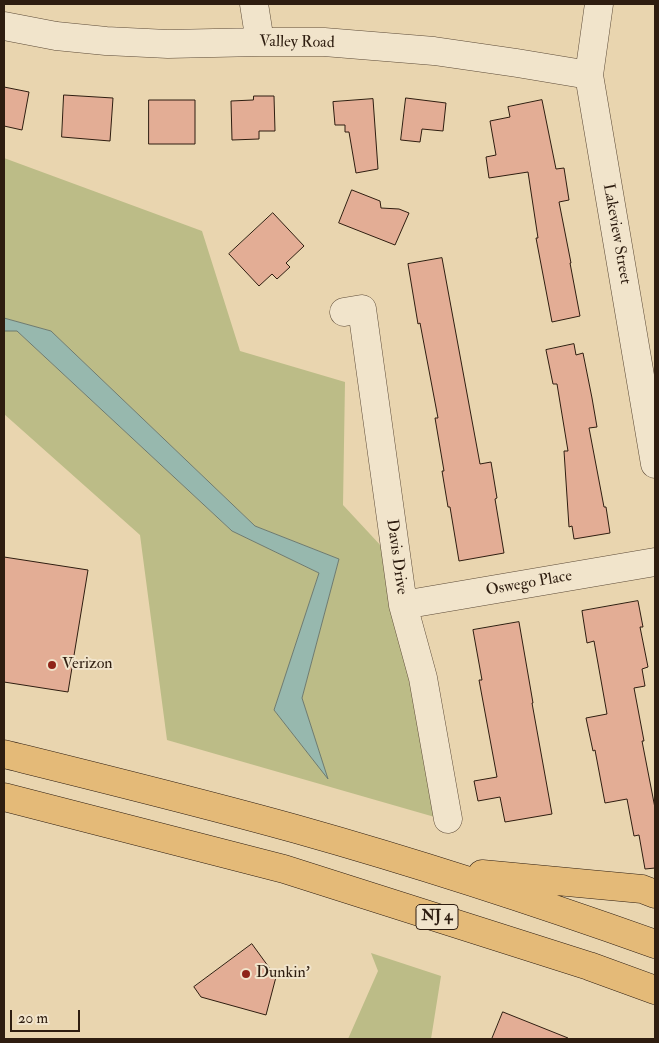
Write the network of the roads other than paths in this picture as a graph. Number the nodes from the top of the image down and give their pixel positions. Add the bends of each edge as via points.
1 (254, 4) edge
2 (599, 4) edge
3 (4, 26) edge
4 (260, 42) junction
5 (589, 75) junction
6 (344, 312) dead end
7 (655, 464) edge
8 (655, 562) edge
9 (403, 605) junction
10 (4, 754) edge
11 (4, 797) edge
12 (448, 819) dead end
13 (431, 868) junction
14 (651, 891) edge
15 (655, 944) edge
16 (654, 996) edge

1 - 4 street
2 - 5 street, Lakeview Street
3 - 4 street, Valley Road via 106,41 168,44
4 - 5 street, Valley Road via 324,42 434,51
5 - 7 street, Lakeview Street
6 - 9 street, Davis Drive via 362,309
8 - 9 street, Oswego Place
9 - 12 street, Davis Drive via 423,678
10 - 13 highway via 295,829
11 - 16 highway, NJ 4 via 284,869 589,966
13 - 14 highway
13 - 15 highway

